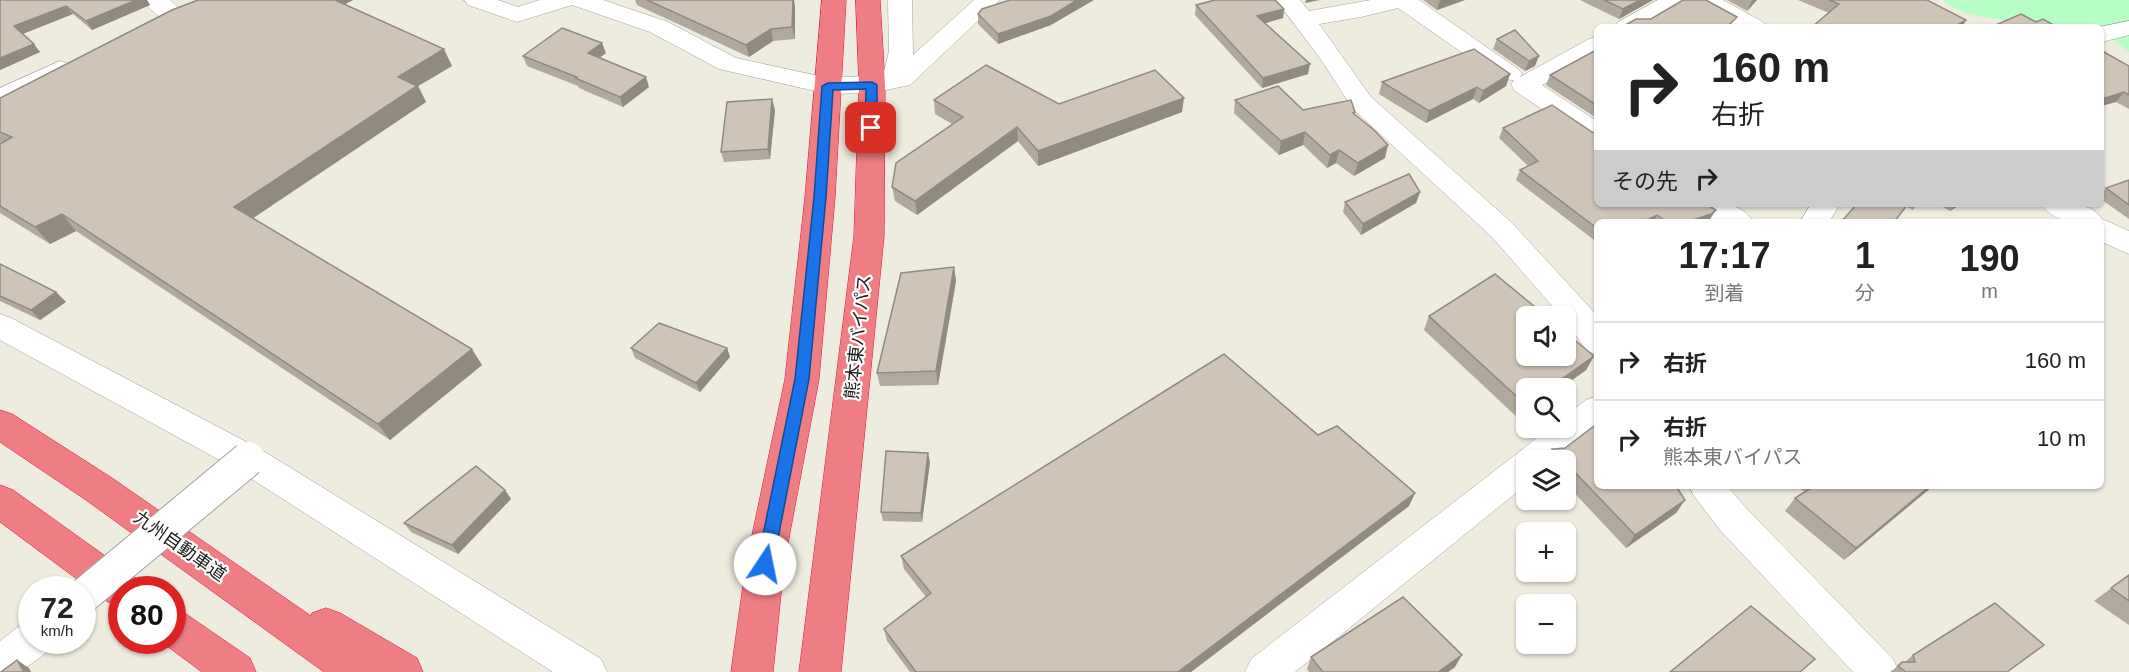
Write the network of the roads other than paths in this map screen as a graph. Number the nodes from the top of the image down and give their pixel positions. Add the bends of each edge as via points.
1 (155, 0) edge
2 (476, 0) edge
3 (566, 0) edge
4 (580, 0) edge
5 (834, 0) edge
6 (868, 0) edge
7 (900, 0) edge
8 (988, 0) edge
9 (1401, 0) edge
10 (1675, 0) edge
11 (1705, 0) edge
12 (1295, 9) edge
13 (175, 18) edge
14 (1632, 24) edge
15 (1749, 24) edge
16 (2129, 28) edge
17 (2104, 34) edge
18 (1594, 46) edge
19 (79, 61) edge
20 (883, 83) junction
21 (1524, 85) junction
22 (828, 86) junction
23 (0, 100) edge
24 (1594, 132) edge
25 (1713, 207) edge
26 (2062, 207) edge
27 (1734, 219) edge
28 (2084, 219) edge
29 (2104, 230) edge
30 (2129, 244) edge
31 (0, 326) edge
32 (1594, 337) edge
33 (1594, 412) edge
34 (0, 424) edge
35 (1545, 450) edge
36 (248, 459) junction
37 (1516, 473) edge
38 (99, 489) junction
39 (1708, 489) edge
40 (0, 501) edge
41 (108, 580) edge
42 (96, 585) edge
43 (186, 637) edge
44 (235, 672) edge
45 (357, 672) edge
46 (402, 672) edge
47 (587, 672) edge
48 (752, 672) edge
49 (820, 672) edge
50 (1265, 672) edge
51 (1879, 672) edge

1 - 13 street
2 - 3 street via 517,15
4 - 22 street via 659,27 728,64
5 - 22 highway
6 - 20 highway, 熊本東バイパス
7 - 20 street via 901,51
8 - 20 street via 901,79
9 - 12 street via 1361,10
9 - 21 street
10 - 14 street
11 - 15 street
12 - 32 street via 1362,104 1502,230
16 - 17 street
18 - 21 street
19 - 23 street
20 - 22 street
20 - 49 highway, 熊本東バイパス
21 - 24 street
22 - 48 highway via 802,379 765,564
25 - 27 street
26 - 28 street
29 - 30 street
31 - 36 street
33 - 35 street
34 - 38 highway, 九州自動車道
36 - 42 street, bridge
36 - 47 street
37 - 50 street
38 - 45 highway, 九州自動車道
38 - 46 highway
39 - 51 street
40 - 41 highway
43 - 44 highway

